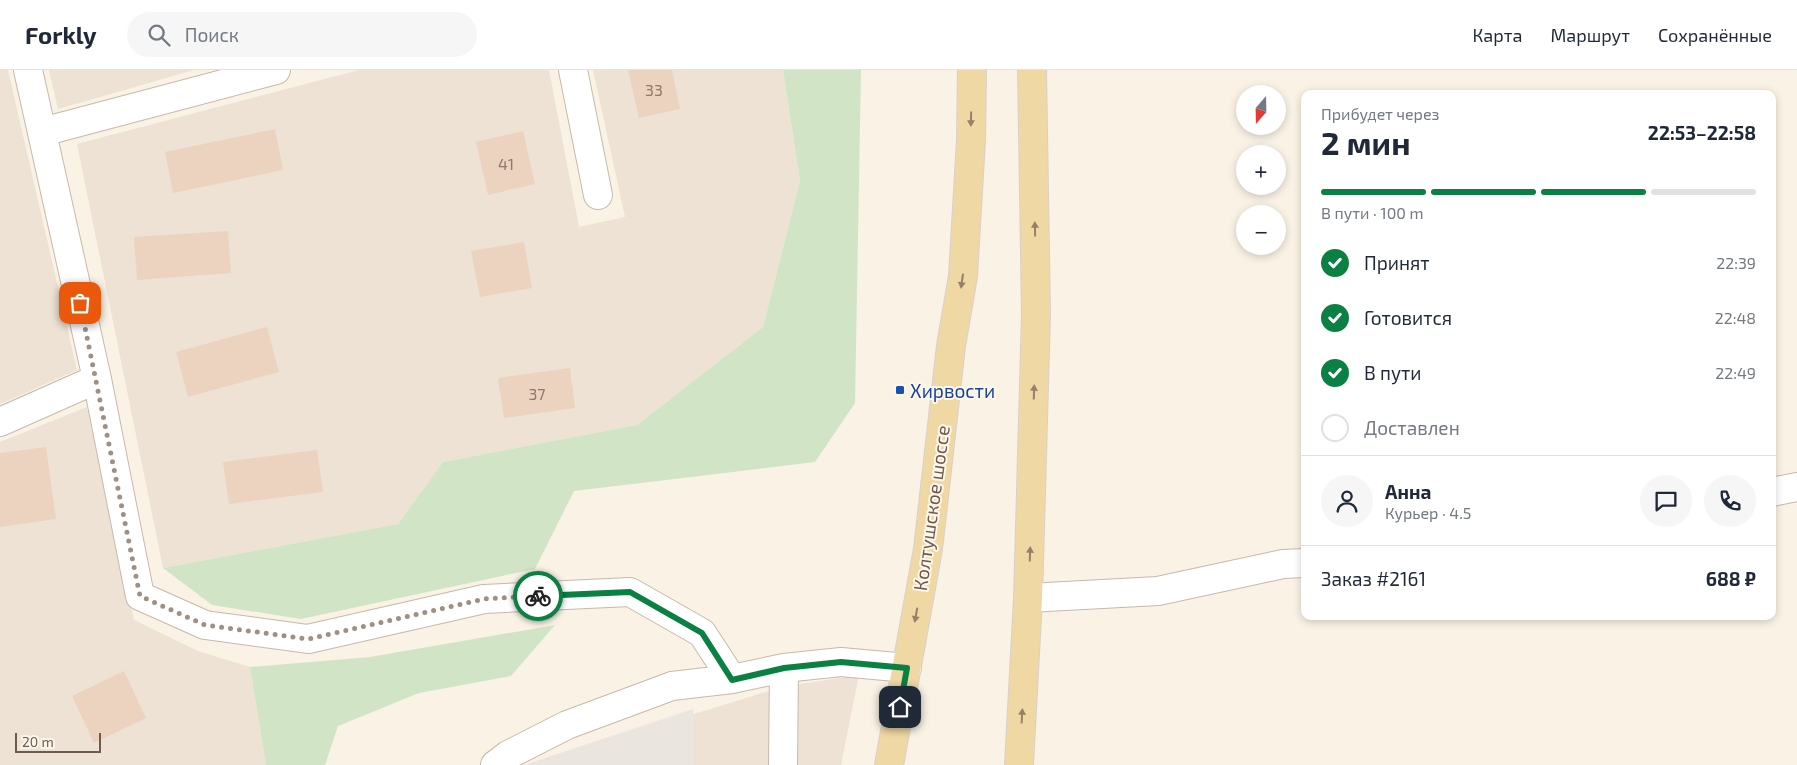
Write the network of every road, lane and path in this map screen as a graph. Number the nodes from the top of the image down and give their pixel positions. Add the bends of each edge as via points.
1 (28, 70) edge
2 (276, 70) edge
3 (573, 70) edge
4 (972, 70) edge
5 (1032, 70) edge
6 (42, 132) junction
7 (598, 195) dead end
8 (97, 379) junction
9 (0, 422) edge
10 (1797, 487) edge
11 (1776, 491) edge
12 (1301, 563) edge
13 (1028, 598) junction
14 (784, 668) junction
15 (907, 668) junction
16 (732, 680) junction
17 (495, 765) edge
18 (783, 765) edge
19 (889, 765) edge
20 (1019, 765) edge

1 - 6 street
2 - 6 street
3 - 7 street
4 -> 15 main road, Колтушское шоссе via 963,276 950,354 928,549
13 -> 5 main road via 1036,314
6 - 8 street
8 - 9 street
8 - 16 street via 140,596 205,625 308,639 484,599 630,592 702,633
10 - 11 street
12 - 13 street via 1283,564 1158,591
20 -> 13 main road
14 - 15 street via 841,662
14 - 16 street
14 - 18 street
15 - 19 main road, Колтушское шоссе
16 - 17 street via 672,686 567,726 508,755

